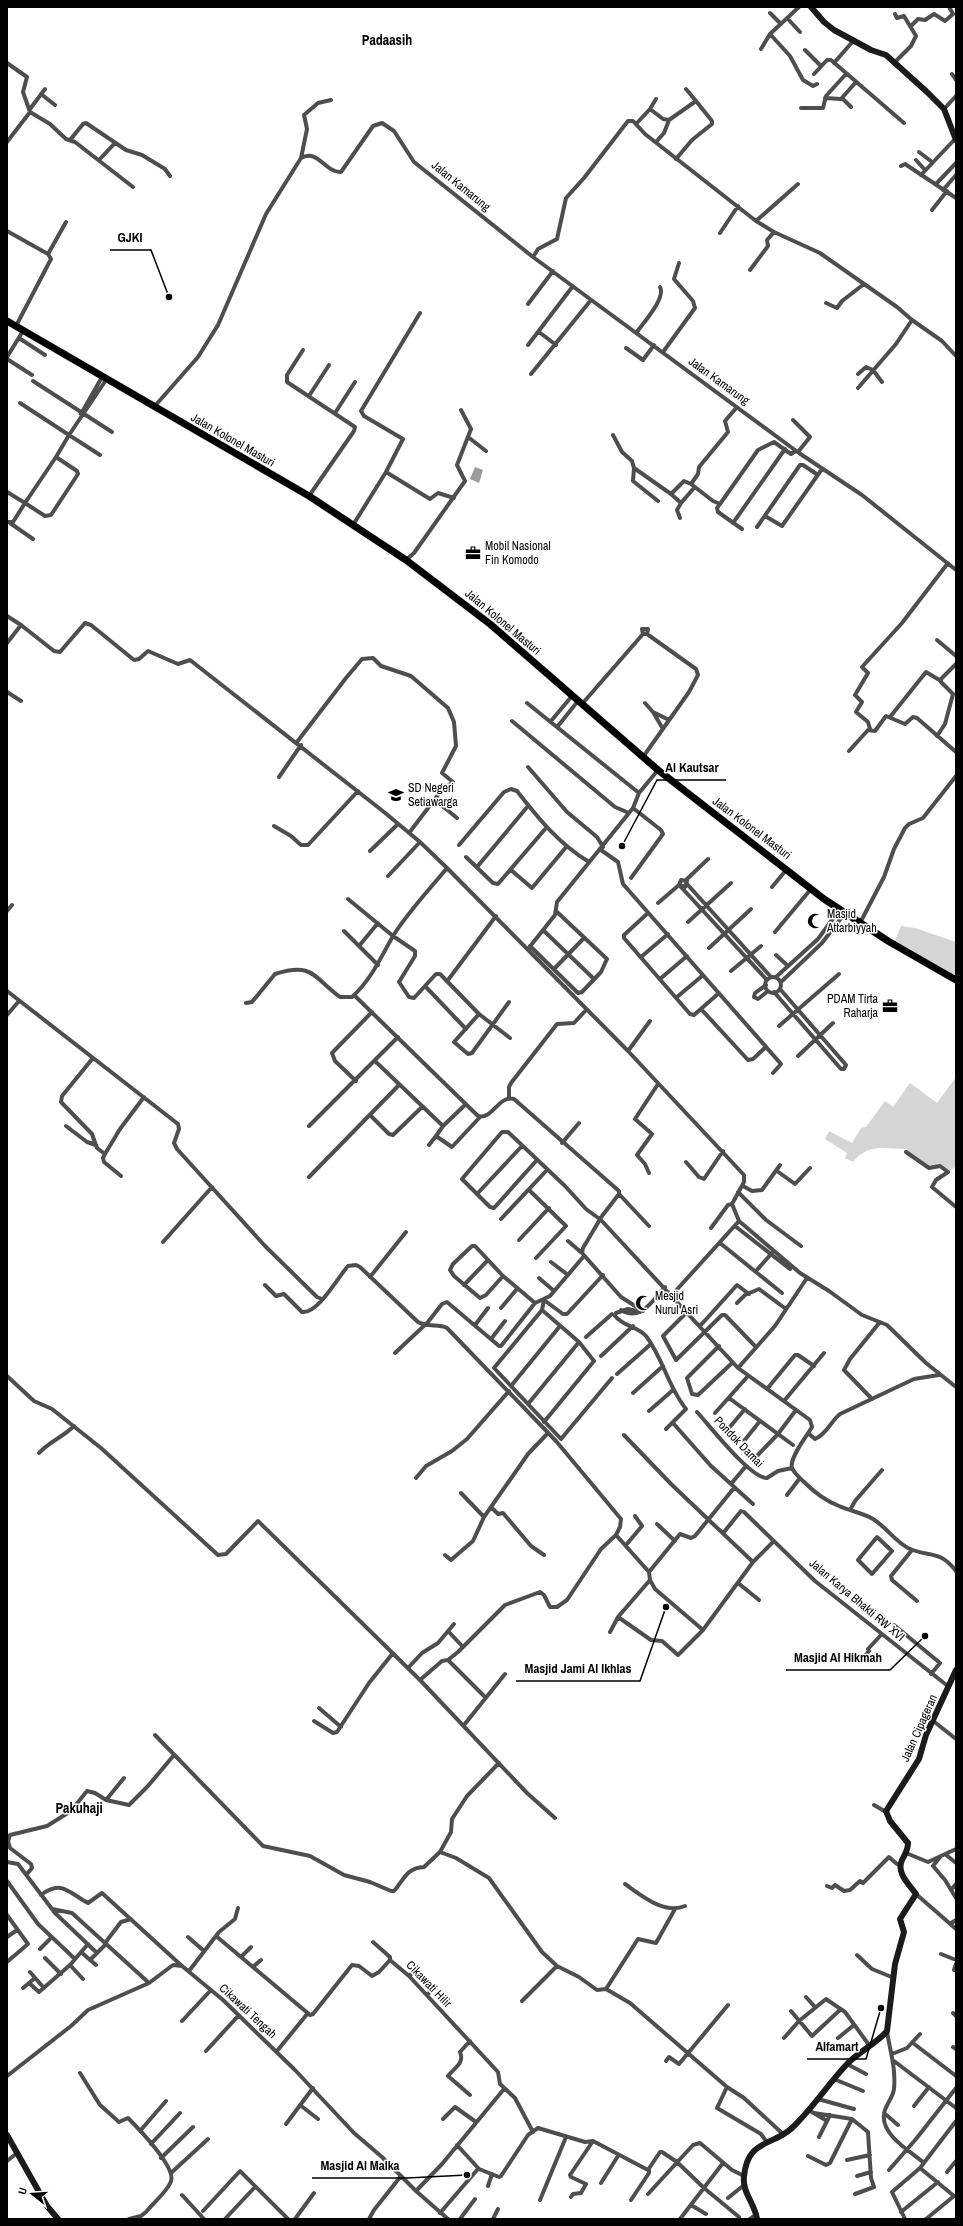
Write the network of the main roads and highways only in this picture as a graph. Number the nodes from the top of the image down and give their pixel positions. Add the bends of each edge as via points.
1 (10, 324) edge
2 (956, 980) edge

1 - 2 main road, Jalan Kolonel Masturi via 309,496 406,560 490,624 658,770 812,889 915,958

